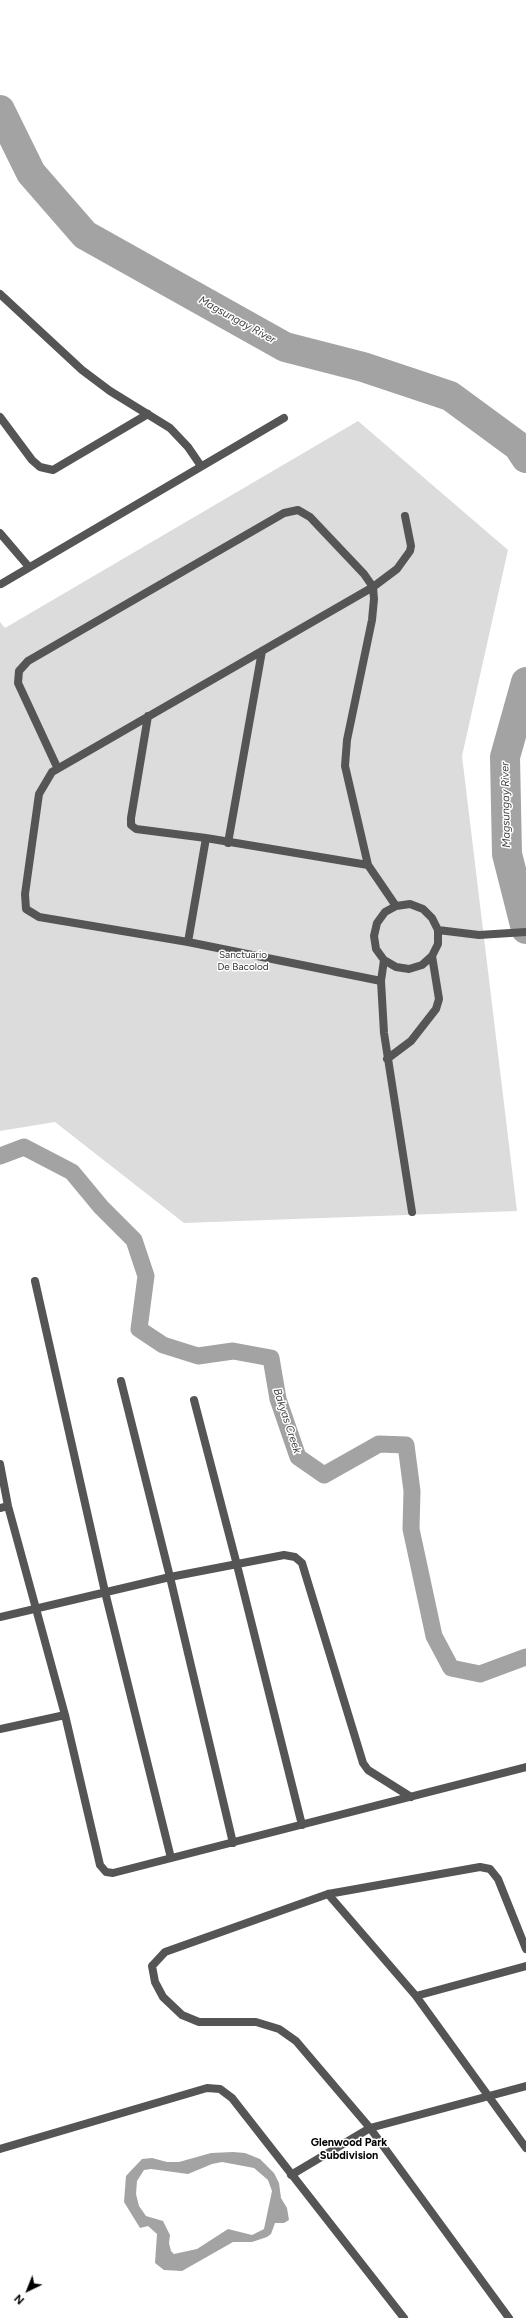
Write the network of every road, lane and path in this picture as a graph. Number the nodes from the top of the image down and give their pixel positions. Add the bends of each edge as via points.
1 (0, 294) edge
2 (148, 414) junction
3 (0, 417) edge
4 (284, 418) dead end
5 (201, 466) junction
6 (405, 516) dead end
7 (0, 533) edge
8 (29, 567) junction
9 (1, 584) edge
10 (373, 587) junction
11 (262, 651) junction
12 (148, 716) junction
13 (57, 767) junction
14 (206, 838) junction
15 (228, 843) junction
16 (368, 864) junction
17 (396, 906) junction
18 (438, 930) junction
19 (526, 932) edge
20 (188, 942) junction
21 (432, 956) junction
22 (384, 960) junction
23 (380, 981) junction
24 (387, 1059) junction
25 (412, 1212) dead end
26 (35, 1280) dead end
27 (122, 1381) dead end
28 (194, 1400) dead end
29 (0, 1464) edge
30 (4, 1507) edge
31 (237, 1565) junction
32 (170, 1577) junction
33 (105, 1592) junction
34 (37, 1608) junction
35 (0, 1617) edge
36 (65, 1715) junction
37 (0, 1729) edge
38 (526, 1767) edge
39 (411, 1797) junction
40 (302, 1825) junction
41 (233, 1843) junction
42 (171, 1858) junction
43 (328, 1894) junction
44 (526, 1949) edge
45 (526, 1966) edge
46 (416, 1996) junction
47 (526, 2086) edge
48 (486, 2095) junction
49 (370, 2128) junction
50 (526, 2148) edge
51 (0, 2149) edge
52 (291, 2175) junction
53 (404, 2318) edge
54 (509, 2318) edge

1 - 2 street via 82,370
2 - 3 street via 53,470 40,467 32,460
2 - 5 street via 170,428
4 - 5 street
5 - 8 street
6 - 10 street via 410,551 396,569
7 - 8 street
8 - 9 street
10 - 11 street
10 - 13 street via 364,574 310,517 298,510 284,513 28,661 19,671 18,682
10 - 16 street via 372,620 347,740 345,766
11 - 12 street
11 - 15 street
12 - 13 street
12 - 14 street via 132,825 136,829
13 - 20 street via 46,778 39,794 25,894 26,909 39,917
14 - 15 street
14 - 20 street
15 - 16 street
16 - 17 street
17 - 18 street via 410,904 423,909 432,918
17 - 22 street via 385,912 375,929 376,949
18 - 19 street via 479,935
18 - 21 street via 438,944
20 - 23 street
21 - 22 street via 422,965 409,969 396,967
21 - 24 street via 439,1000 436,1009 411,1041
22 - 23 street
23 - 24 street
24 - 25 street
26 - 33 street
27 - 32 street
28 - 31 street
29 - 30 street
30 - 34 street
31 - 32 street
31 - 39 street via 284,1555 295,1557 302,1563 363,1763 368,1770
31 - 40 street
32 - 33 street
32 - 41 street
33 - 34 street
33 - 42 street
34 - 35 street
34 - 36 street
36 - 37 street
36 - 42 street via 100,1865 106,1872 113,1873
38 - 39 street
39 - 40 street
40 - 41 street
41 - 42 street
43 - 44 street via 480,1867 490,1869 498,1879
43 - 46 street
43 - 49 street via 165,1952 152,1966 155,1982 163,1997 182,2015 199,2022 256,2022 279,2028 296,2041
45 - 46 street
46 - 48 street
47 - 48 street
48 - 49 street
48 - 50 street
49 - 52 street
49 - 54 street
51 - 52 street via 207,2088 220,2089 232,2098
52 - 53 street

